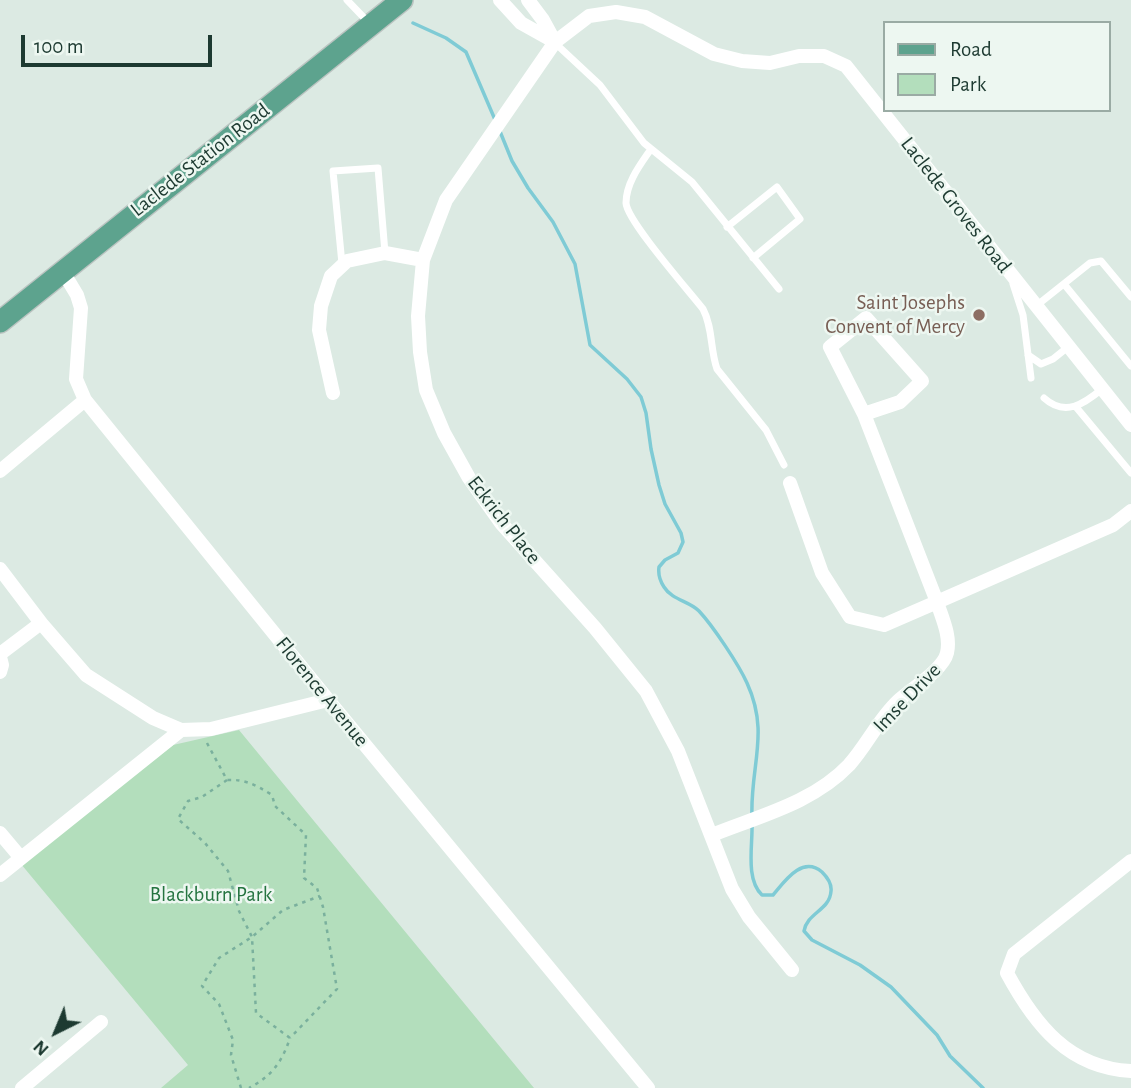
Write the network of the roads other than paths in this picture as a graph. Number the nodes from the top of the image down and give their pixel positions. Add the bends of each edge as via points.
1 (347, 0) edge
2 (402, 0) edge
3 (500, 0) edge
4 (528, 0) edge
5 (370, 25) junction
6 (555, 42) junction
7 (883, 111) edge
8 (883, 112) edge
9 (651, 149) junction
10 (727, 227) junction
11 (385, 253) junction
12 (754, 258) junction
13 (423, 260) junction
14 (343, 265) junction
15 (62, 270) junction
16 (1007, 270) junction
17 (1064, 284) junction
18 (779, 289) dead end
19 (1131, 297) edge
20 (1036, 306) junction
21 (0, 322) edge
22 (1068, 347) junction
23 (1028, 355) junction
24 (1131, 366) edge
25 (1031, 378) dead end
26 (1102, 389) junction
27 (333, 393) dead end
28 (1044, 398) dead end
29 (85, 400) junction
30 (1076, 407) junction
31 (864, 414) junction
32 (1131, 425) edge
33 (784, 465) dead end
34 (0, 471) edge
35 (1131, 473) edge
36 (790, 483) dead end
37 (1131, 511) edge
38 (0, 569) edge
39 (937, 602) junction
40 (41, 623) junction
41 (0, 655) edge
42 (0, 672) edge
43 (328, 700) junction
44 (181, 730) junction
45 (0, 833) edge
46 (712, 835) junction
47 (21, 858) junction
48 (1131, 861) edge
49 (0, 875) edge
50 (792, 970) dead end
51 (101, 1022) dead end
52 (1131, 1071) edge
53 (22, 1088) edge
54 (648, 1088) edge

1 - 5 lane
2 - 5 main road, Laclede Station Road
3 - 6 street via 521,23
4 - 6 street
5 - 15 main road, Laclede Station Road
6 - 7 street, Laclede Groves Road via 589,16 616,12 645,17 714,54 741,61 770,63 824,56 846,66
6 - 9 lane via 600,85
6 - 13 street, Eckrich Place via 446,200
8 - 16 street, Laclede Groves Road
9 - 10 lane via 692,182
9 - 33 lane via 630,184 627,208 703,309 717,369 766,430
10 - 12 lane
10 - 12 lane via 777,187 800,219
11 - 13 street
11 - 14 street
11 - 14 lane via 378,168 333,171
12 - 18 lane
13 - 46 street, Eckrich Place via 420,352 426,390 444,433 501,523 646,691 678,751
14 - 27 street via 331,276 319,330
15 - 21 main road, Laclede Station Road
15 - 29 street, Florence Avenue via 80,308 76,379
16 - 20 street, Laclede Groves Road
16 - 23 lane via 1019,300
17 - 19 lane via 1090,263 1101,261
17 - 20 lane
17 - 24 lane
20 - 22 street, Laclede Groves Road
22 - 23 lane via 1048,363 1035,362
22 - 26 street, Laclede Groves Road
23 - 25 lane
26 - 30 lane
26 - 32 street, Laclede Groves Road
28 - 30 lane via 1058,407
29 - 34 street
29 - 43 street, Florence Avenue
30 - 35 lane
31 - 31 street via 900,402 922,381 866,318 830,347
31 - 39 street
36 - 39 street via 822,573 850,617 884,625
37 - 39 street via 1113,525
38 - 40 street
39 - 46 street, Imse Drive via 949,639 947,657 897,702 850,764 800,800
40 - 41 street
40 - 44 street via 86,675 153,718
41 - 42 street
43 - 44 street via 202,730
43 - 54 street, Florence Avenue
44 - 47 street
45 - 47 street
46 - 50 street, Eckrich Place via 732,889
47 - 49 street
48 - 52 street via 1014,954 1007,973 1037,1020 1076,1057
51 - 53 street

